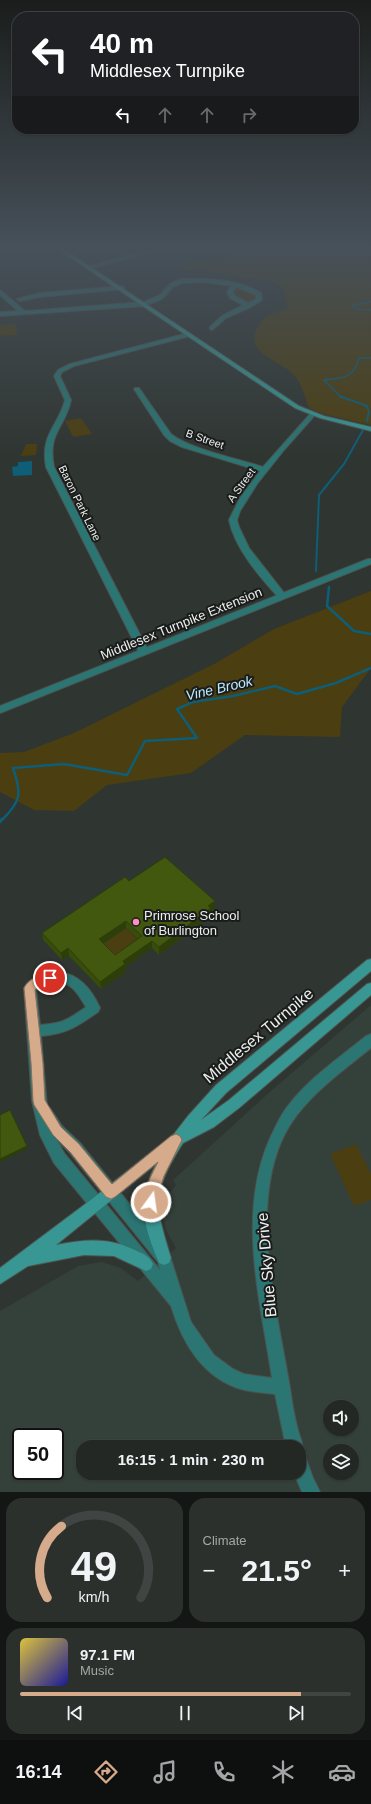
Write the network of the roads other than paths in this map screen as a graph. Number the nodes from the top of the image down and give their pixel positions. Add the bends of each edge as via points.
1 (164, 318) edge
2 (223, 318) edge
3 (212, 328) dead end
4 (188, 335) junction
5 (137, 389) dead end
6 (314, 414) junction
7 (371, 429) edge
8 (266, 470) junction
9 (371, 561) edge
10 (282, 596) junction
11 (144, 652) junction
12 (0, 710) edge
13 (371, 964) edge
14 (371, 988) edge
15 (34, 1031) junction
16 (371, 1040) edge
17 (39, 1101) junction
18 (176, 1140) junction
19 (111, 1193) junction
20 (97, 1204) junction
21 (164, 1258) junction
22 (26, 1259) junction
23 (146, 1264) junction
24 (0, 1277) edge
25 (175, 1300) junction
26 (282, 1387) junction
27 (293, 1440) edge
28 (305, 1480) edge
29 (312, 1492) edge

1 - 4 main road
2 - 3 street
4 - 6 main road via 287,401
4 - 11 street, Baron Park Lane via 72,365 56,376 68,400 64,414 51,436 50,467
5 - 8 street, B Street via 173,439
6 - 7 main road
6 - 8 street, A Street via 298,429
8 - 10 street, A Street via 239,505 233,522 255,562
9 - 10 street, Middlesex Turnpike Extension
10 - 11 street, Middlesex Turnpike Extension
11 - 12 street, Middlesex Turnpike Extension
13 - 18 main road, Middlesex Turnpike via 221,1090 199,1111
14 - 18 main road, Middlesex Turnpike via 234,1104 209,1123
15 - 15 street via 30,988 40,980 61,976 70,978 94,1008 69,1025 58,1029
15 - 17 street
16 - 26 street, Blue Sky Drive via 322,1080 299,1103 284,1123 262,1183 262,1254
17 - 19 street via 57,1131 75,1148
17 - 20 street via 47,1135 59,1158
18 - 19 main road, Middlesex Turnpike
18 - 21 main road via 159,1174 151,1202 152,1219
19 - 20 main road, Middlesex Turnpike
19 - 21 street
20 - 22 main road, Middlesex Turnpike
20 - 23 street
21 - 25 street
22 - 23 main road via 103,1246 119,1250
22 - 24 main road, Middlesex Turnpike
23 - 25 street
25 - 26 street via 184,1325 208,1361 227,1375 244,1382
26 - 27 street, Blue Sky Drive
28 - 29 street

